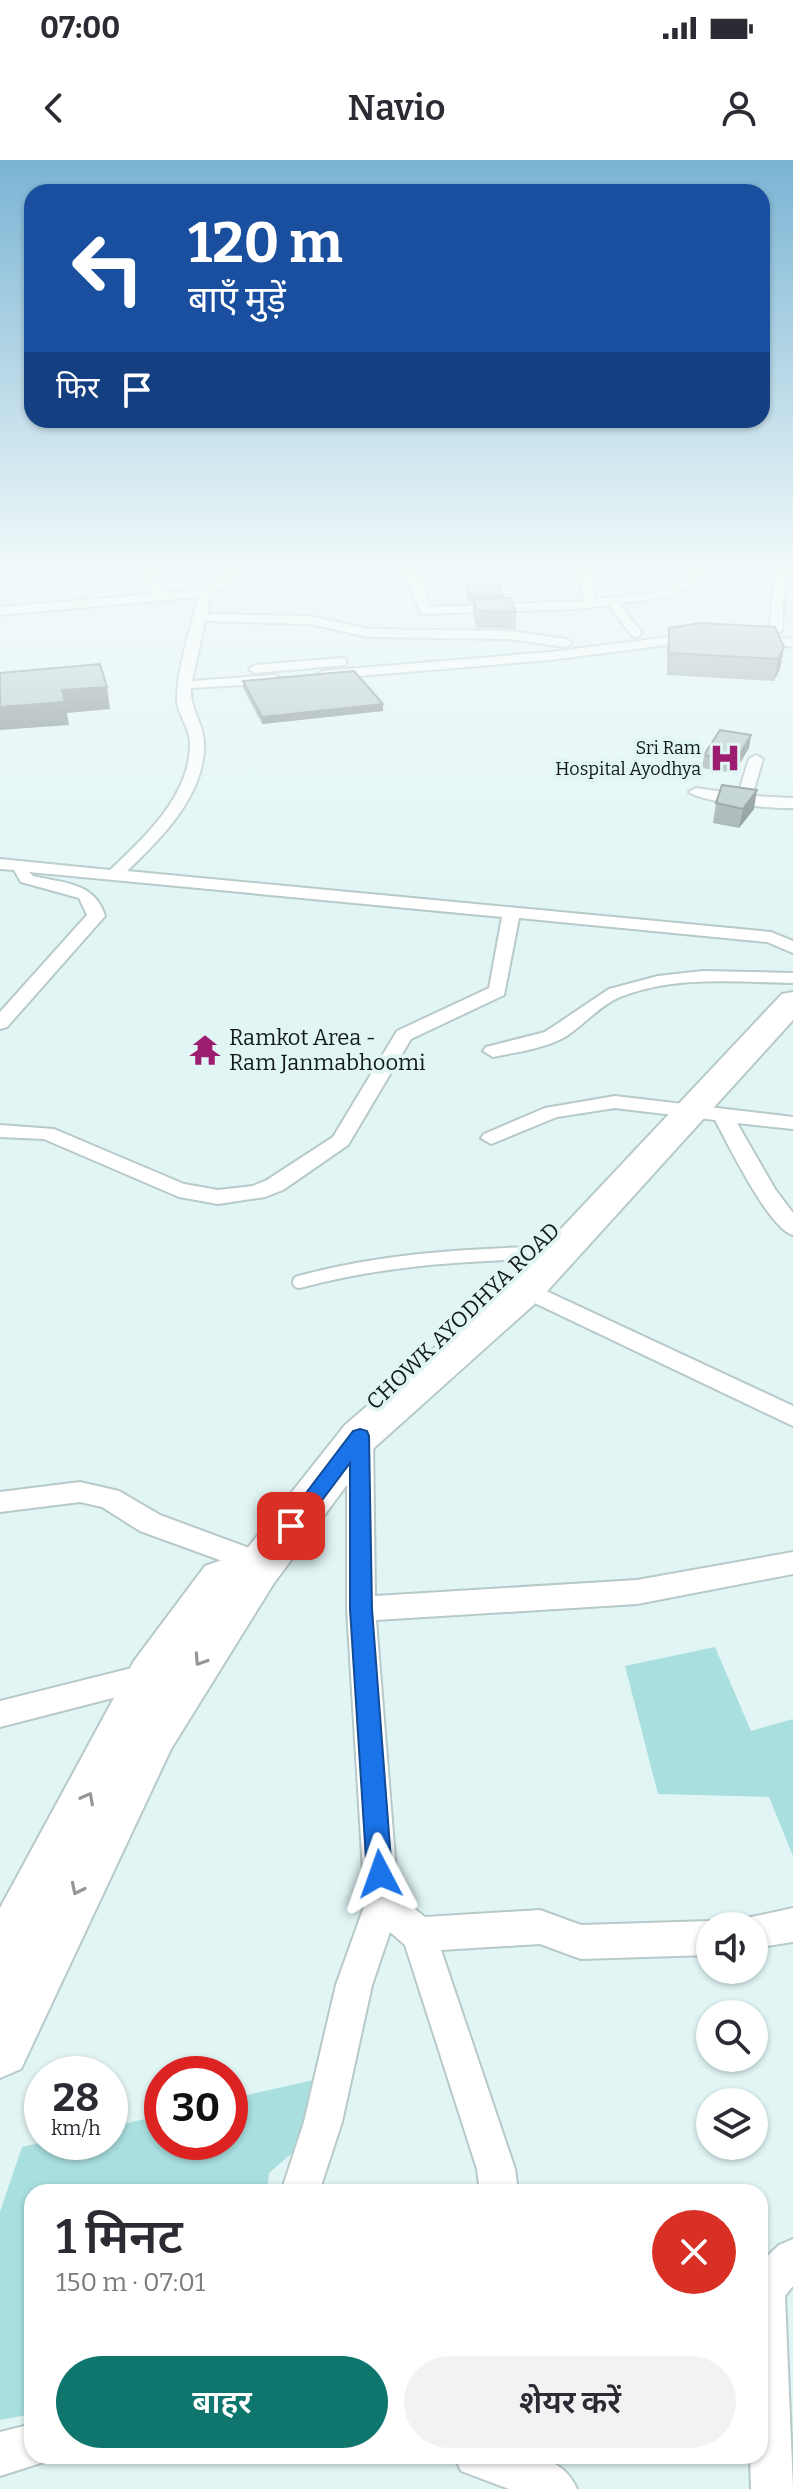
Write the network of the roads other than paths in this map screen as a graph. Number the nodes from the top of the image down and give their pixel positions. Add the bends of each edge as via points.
1 (211, 677) edge
2 (224, 677) edge
3 (187, 679) junction
4 (756, 759) dead end
5 (696, 792) dead end
6 (743, 799) junction
7 (793, 803) edge
8 (7, 865) edge
9 (114, 875) junction
10 (511, 913) junction
11 (793, 948) edge
12 (793, 980) edge
13 (793, 1001) edge
14 (0, 1023) edge
15 (493, 1051) dead end
16 (694, 1110) junction
17 (793, 1123) edge
18 (0, 1131) edge
19 (491, 1138) dead end
20 (793, 1228) edge
21 (519, 1274) junction
22 (299, 1282) dead end
23 (793, 1417) edge
24 (360, 1426) junction
25 (0, 1502) edge
26 (239, 1556) junction
27 (793, 1563) edge
28 (361, 1609) junction
29 (152, 1676) junction
30 (0, 1714) edge
31 (382, 1904) junction
32 (16, 1908) edge
33 (793, 1925) edge
34 (768, 1929) edge
35 (419, 1934) junction
36 (696, 1938) edge
37 (0, 1966) edge
38 (0, 2048) edge
39 (303, 2184) edge
40 (498, 2184) edge
41 (793, 2259) edge
42 (768, 2285) edge
43 (768, 2378) edge
44 (24, 2448) edge
45 (0, 2454) edge
46 (505, 2464) edge
47 (541, 2474) edge
48 (773, 2489) edge

1 - 3 street
2 - 3 street
3 - 9 street via 184,705 197,739 187,785 163,828
4 - 6 street
5 - 6 street
6 - 7 street
8 - 9 street
8 - 14 street via 27,879 85,894 96,916
9 - 10 street
10 - 11 street via 771,937
10 - 18 street via 498,991 404,1035 341,1141 275,1185 239,1196 198,1194 47,1133
12 - 15 street via 695,977 628,988 560,1032
12 - 16 main road
13 - 16 main road
16 - 17 street
16 - 19 street via 615,1102 552,1112
16 - 20 street
16 - 21 main road
21 - 22 lane via 426,1257
21 - 23 street
21 - 24 main road
24 - 26 main road, CHOWK AYODHYA ROAD
24 - 28 street
24 -> 38 main road via 257,1570 153,1733
25 - 26 street via 80,1492 109,1498 150,1523
26 - 29 main road, CHOWK AYODHYA ROAD
27 - 28 street via 637,1592
28 - 31 street
29 - 30 street
32 -> 29 main road, CHOWK AYODHYA ROAD
31 - 35 street
31 - 39 street via 354,1985 323,2122
32 - 37 main road, CHOWK AYODHYA ROAD
33 - 34 street
35 - 36 street via 540,1927 581,1942
35 - 40 street
41 - 42 street
43 - 48 street
44 - 45 street
46 - 47 street

